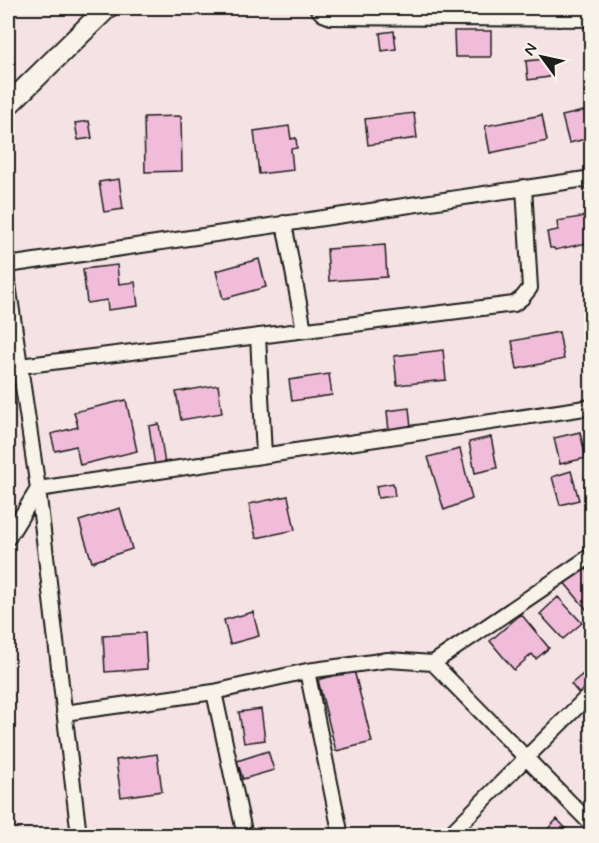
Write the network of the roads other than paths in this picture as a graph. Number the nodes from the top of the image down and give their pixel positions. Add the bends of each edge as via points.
1 (106, 8) edge
2 (317, 8) edge
3 (591, 19) edge
4 (8, 105) edge
5 (591, 178) edge
6 (524, 187) junction
7 (284, 224) junction
8 (8, 265) edge
9 (8, 284) edge
10 (304, 330) junction
11 (258, 336) junction
12 (20, 366) junction
13 (591, 407) edge
14 (264, 455) junction
15 (38, 489) junction
16 (8, 538) edge
17 (591, 555) edge
18 (433, 663) junction
19 (307, 671) junction
20 (213, 692) junction
21 (591, 692) edge
22 (64, 713) junction
23 (525, 757) junction
24 (591, 825) edge
25 (79, 836) edge
26 (245, 836) edge
27 (341, 836) edge
28 (448, 836) edge

1 - 4 street
2 - 3 street via 331,17
5 - 6 street
6 - 7 street
6 - 10 street via 530,288 514,304
7 - 8 street
7 - 10 street
9 - 12 street
10 - 11 street
11 - 12 street
11 - 14 street
12 - 15 street
13 - 14 street
14 - 15 street
15 - 16 street
15 - 22 street
17 - 18 street
18 - 19 street via 388,660
18 - 23 street
19 - 20 street
19 - 27 street
20 - 22 street
20 - 26 street
21 - 23 street
22 - 25 street
23 - 24 street
23 - 28 street

